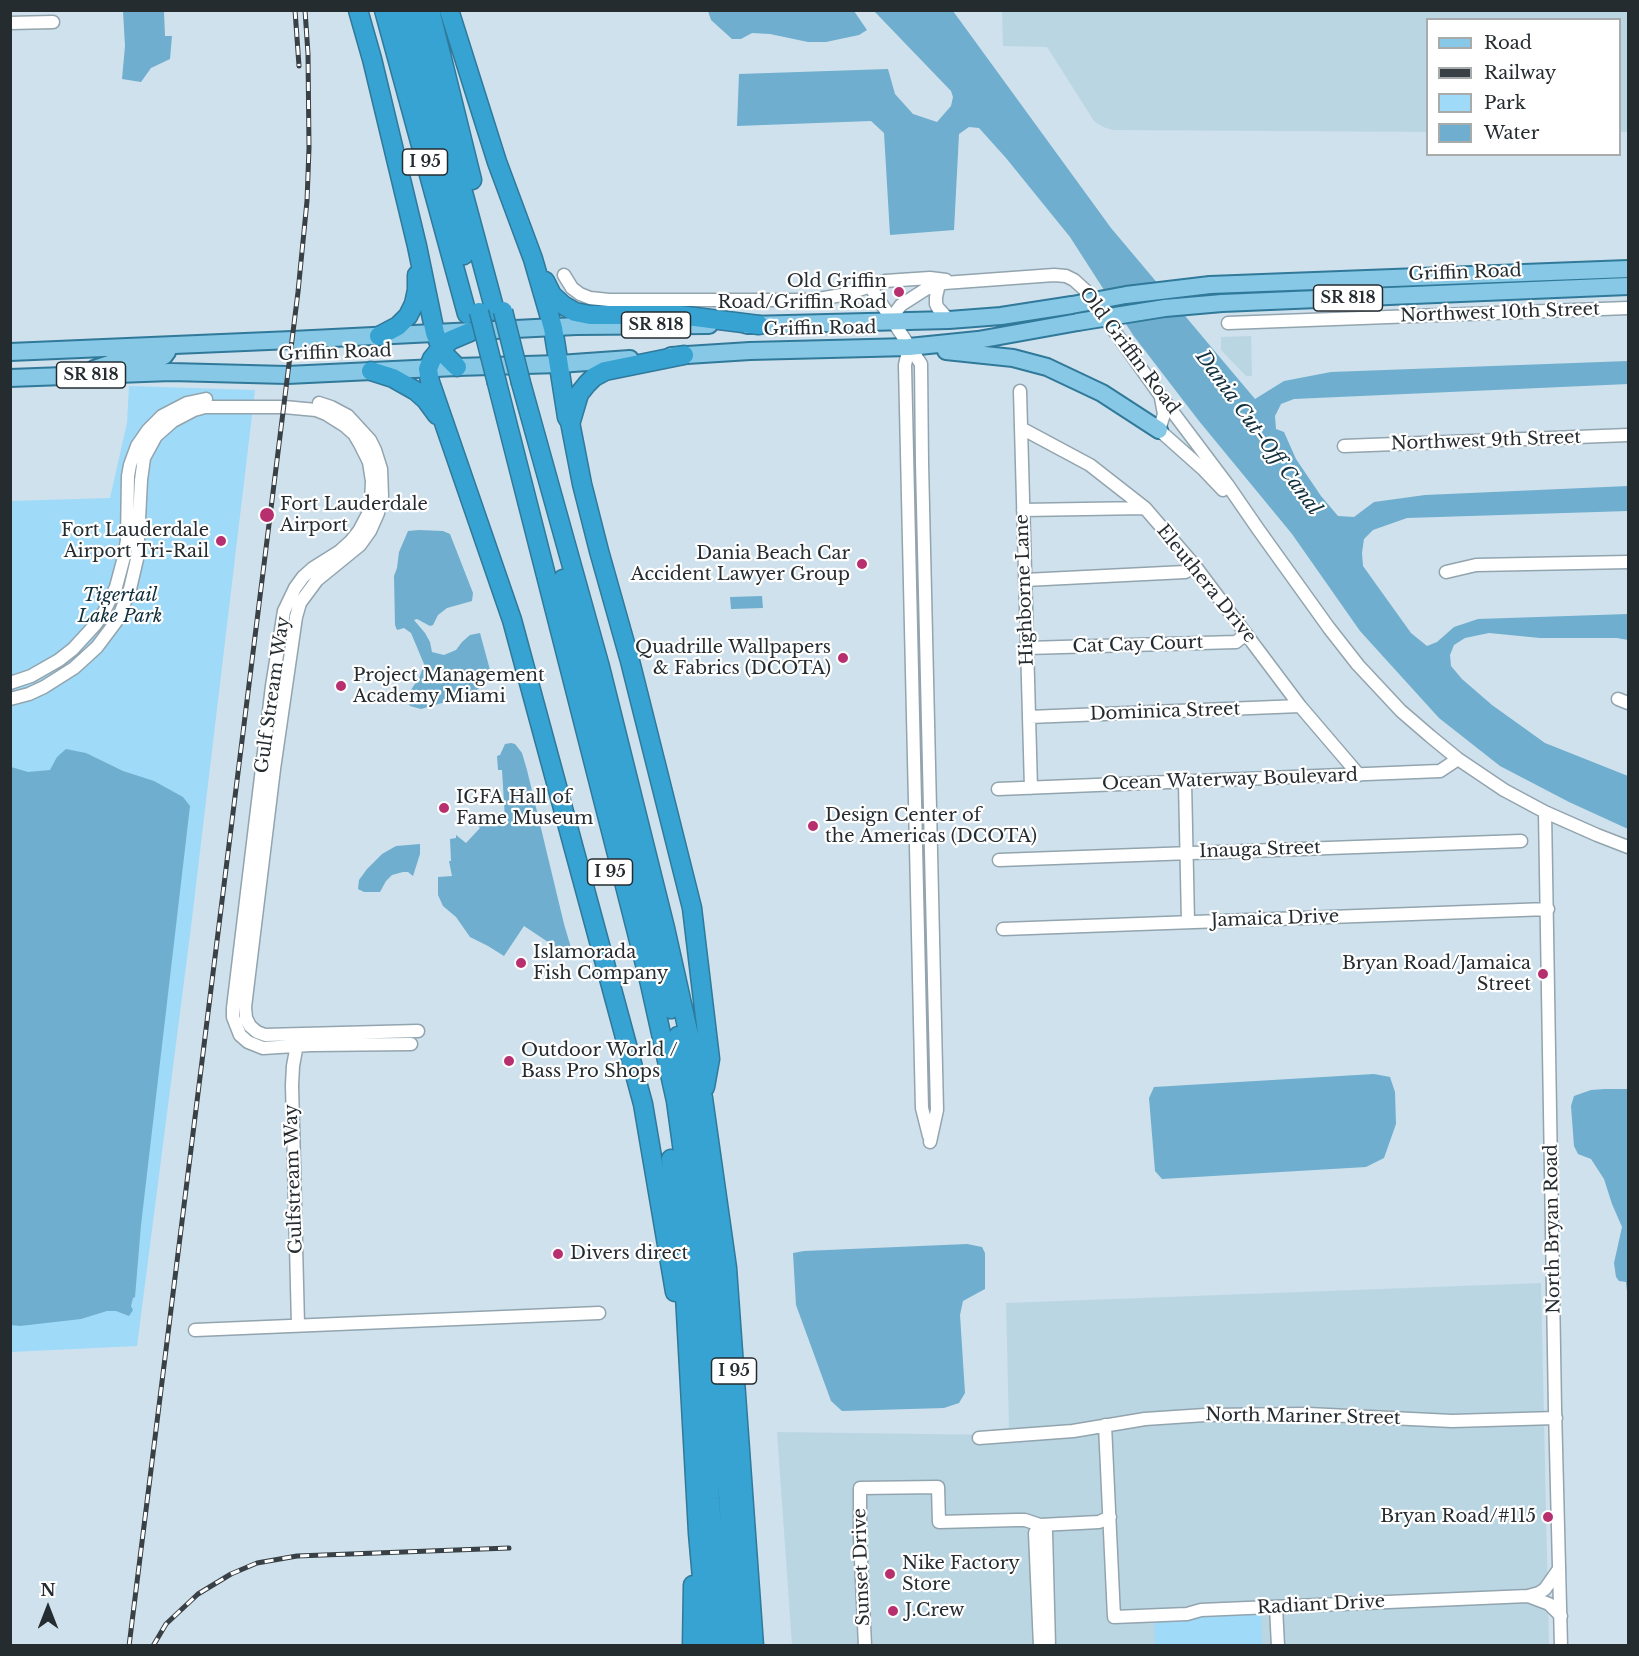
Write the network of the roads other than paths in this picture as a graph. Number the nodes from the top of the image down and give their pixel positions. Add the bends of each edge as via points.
1 (358, 10) edge
2 (384, 10) edge
3 (399, 10) edge
4 (414, 10) edge
5 (430, 10) edge
6 (448, 10) edge
7 (53, 22) dead end
8 (10, 23) edge
9 (417, 246) junction
10 (1629, 269) edge
11 (537, 273) junction
12 (564, 275) dead end
13 (959, 281) junction
14 (939, 284) junction
15 (869, 285) junction
16 (1629, 286) edge
17 (1629, 308) edge
18 (483, 316) junction
19 (950, 320) junction
20 (893, 322) junction
21 (1228, 323) dead end
22 (759, 325) junction
23 (553, 328) junction
24 (379, 336) junction
25 (438, 341) junction
26 (247, 343) junction
27 (169, 346) junction
28 (909, 347) junction
29 (10, 352) edge
30 (684, 355) junction
31 (559, 364) junction
32 (457, 367) junction
33 (428, 369) junction
34 (371, 371) junction
35 (171, 372) junction
36 (70, 376) junction
37 (10, 378) edge
38 (504, 383) junction
39 (1020, 391) dead end
40 (1160, 395) junction
41 (570, 422) junction
42 (445, 426) junction
43 (1021, 428) junction
44 (1159, 430) junction
45 (1629, 435) edge
46 (1344, 446) dead end
47 (1145, 508) junction
48 (1023, 510) junction
49 (1258, 529) junction
50 (1629, 562) edge
51 (1195, 566) junction
52 (1446, 572) dead end
53 (1025, 580) junction
54 (1246, 634) junction
55 (1027, 648) junction
56 (10, 683) edge
57 (10, 699) edge
58 (1300, 706) junction
59 (1029, 717) junction
60 (1458, 759) junction
61 (1359, 776) junction
62 (1185, 782) junction
63 (1031, 788) junction
64 (998, 789) dead end
65 (1545, 812) junction
66 (1521, 841) dead end
67 (1629, 846) edge
68 (1187, 852) junction
69 (999, 860) dead end
70 (1548, 909) junction
71 (1188, 922) junction
72 (1003, 929) dead end
73 (418, 1031) dead end
74 (298, 1040) junction
75 (411, 1044) dead end
76 (703, 1098) junction
77 (599, 1313) dead end
78 (298, 1326) junction
79 (195, 1330) dead end
80 (688, 1367) junction
81 (1556, 1418) junction
82 (1105, 1425) junction
83 (979, 1438) dead end
84 (1110, 1517) junction
85 (1040, 1525) junction
86 (698, 1533) junction
87 (1560, 1568) junction
88 (1528, 1596) junction
89 (1276, 1607) junction
90 (1561, 1616) junction
91 (692, 1646) edge
92 (708, 1646) edge
93 (720, 1646) edge
94 (736, 1646) edge
95 (754, 1646) edge
96 (865, 1646) edge
97 (1040, 1646) edge
98 (1049, 1646) edge
99 (1278, 1646) edge
100 (1561, 1646) edge

1 - 9 highway
2 - 18 highway, I 95
3 - 18 highway
4 - 18 highway
5 - 18 highway, I 95
6 - 11 highway
7 - 8 street
9 - 24 highway via 414,304 398,326
9 - 25 highway
10 - 19 main road, Griffin Road / SR 818, bridge via 1210,285
11 - 22 highway via 552,295 575,312 679,315
11 - 23 highway
12 - 15 street via 580,294 609,300 813,300 847,294
13 - 14 street, Old Griffin Road
13 - 15 street via 902,279
13 - 40 street, Old Griffin Road via 1070,277 1084,290
14 - 19 street via 936,304
14 - 20 street, Old Griffin Road via 901,305
15 - 20 street
16 - 28 main road, Griffin Road / SR 818, bridge via 1222,303
17 - 21 street, Northwest 10th Street
18 - 23 main road, Griffin Road / SR 818
18 - 25 highway via 452,340
18 - 38 highway, I 95
18 - 38 highway, I 95, bridge
19 - 20 main road, Griffin Road / SR 818
20 - 22 main road, Griffin Road / SR 818
20 - 28 street
22 - 23 main road, Griffin Road / SR 818
23 - 31 highway
24 - 25 main road, Griffin Road / SR 818
24 - 26 main road, Griffin Road / SR 818
25 - 32 highway
25 - 33 highway
26 - 27 main road, Griffin Road / SR 818
26 - 35 main road via 232,351 183,357 175,362
27 - 29 main road, Griffin Road / SR 818
27 - 36 main road via 164,356 156,359 118,361
28 - 28 street via 905,365 922,1108 930,1142 937,1110 921,364
28 - 30 main road, Griffin Road / SR 818
28 - 44 main road via 1013,358 1047,367 1109,397
30 - 31 main road, Griffin Road / SR 818
30 - 41 highway via 605,371 590,380 579,394
31 - 32 main road, Griffin Road / SR 818
31 - 41 highway
32 - 33 main road, Griffin Road / SR 818
33 - 34 main road, Griffin Road / SR 818
33 - 42 highway
34 - 35 main road, Griffin Road / SR 818 via 281,375
34 - 42 highway via 417,391
35 - 36 main road, Griffin Road / SR 818
36 - 37 main road, Griffin Road / SR 818
38 - 76 highway, I 95 via 600,667
38 - 80 highway, I 95 via 664,1103 683,1259
38 - 93 highway via 676,1101 700,1276
38 - 94 highway via 679,1040 715,1276
39 - 43 street, Highborne Lane
40 - 44 street via 1164,414
40 - 49 street, Old Griffin Road
41 - 76 highway via 599,551 692,908 710,1059
42 - 80 highway via 512,620 643,1104
43 - 47 street, Eleuthera Drive via 1090,465
43 - 48 street, Highborne Lane
44 - 49 street, Old Griffin Road via 1204,470
45 - 46 street, Northwest 9th Street
47 - 48 street
47 - 51 street, Eleuthera Drive
48 - 53 street, Highborne Lane
49 - 60 street, Old Griffin Road via 1358,665 1401,711
50 - 52 street via 1476,565
51 - 53 street via 1185,572
51 - 54 street, Eleuthera Drive
53 - 55 street, Highborne Lane
54 - 55 street, Cat Cay Court via 1236,642
54 - 58 street, Eleuthera Drive
55 - 59 street, Highborne Lane
56 - 74 street, Gulf Stream Way via 59,660 84,638 104,612 124,557 130,465 142,438 162,416 205,399 302,399 348,416 363,432 379,459 381,503 360,545 317,580 300,603 296,617 245,1007 246,1018 257,1032
57 - 74 street, Gulf Stream Way via 44,687 74,668 97,647 118,619 137,559 144,458 156,436 173,421 205,407 305,408 326,414 354,434 371,471 368,514 351,542 313,568 295,588 282,622 233,1008 235,1025 248,1042 263,1048
58 - 59 street, Dominica Street
58 - 61 street, Eleuthera Drive
59 - 63 street, Highborne Lane
60 - 61 street, Ocean Waterway Boulevard via 1440,771
60 - 65 street, Old Griffin Road
61 - 62 street, Ocean Waterway Boulevard
62 - 63 street, Ocean Waterway Boulevard
62 - 68 street
63 - 64 street, Ocean Waterway Boulevard
65 - 67 street, Old Griffin Road
65 - 70 street, North Bryan Road
66 - 68 street, Inauga Street
68 - 69 street, Inauga Street
68 - 71 street
70 - 71 street, Jamaica Drive
70 - 81 street, North Bryan Road
71 - 72 street, Jamaica Drive
73 - 74 street, Gulf Stream Way
74 - 75 street, Gulf Stream Way
74 - 78 street, Gulfstream Way via 292,1085
76 - 95 highway, I 95 via 728,1268
77 - 78 street
78 - 79 street
80 - 86 highway, I 95
81 - 82 street, North Mariner Street via 1452,1421 1269,1413 1145,1419
81 - 87 street, North Bryan Road
82 - 83 street, North Mariner Street
82 - 84 street
84 - 85 street via 1099,1522
84 - 89 street, Radiant Drive via 1114,1617
85 - 96 street, Sunset Drive via 1025,1520 939,1522 938,1487 860,1488
85 - 97 street via 1035,1533
85 - 98 street via 1046,1532
86 - 91 highway
86 - 92 highway, I 95
87 - 88 street via 1545,1589
87 - 90 street, North Bryan Road
88 - 89 street, Radiant Drive
88 - 90 street, Radiant Drive via 1549,1604
89 - 99 street
90 - 100 street, North Bryan Road

